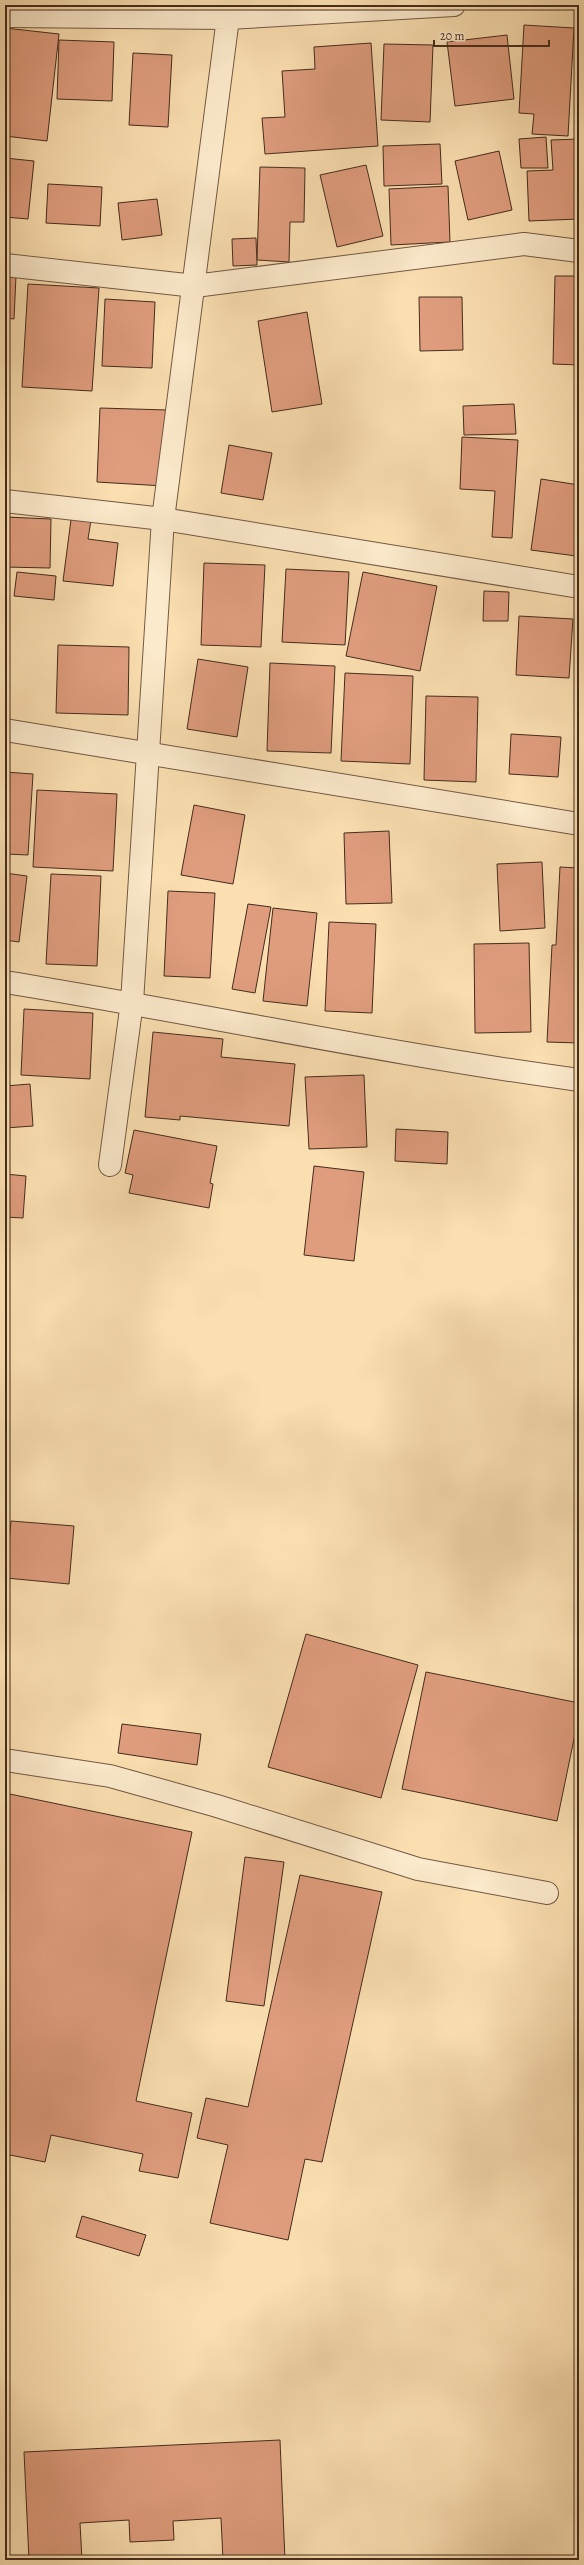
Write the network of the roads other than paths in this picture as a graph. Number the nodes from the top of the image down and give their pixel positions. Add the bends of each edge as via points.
1 (454, 5) edge
2 (230, 12) edge
3 (5, 16) edge
4 (579, 251) edge
5 (5, 265) edge
6 (195, 286) junction
7 (5, 501) edge
8 (163, 519) junction
9 (579, 587) edge
10 (5, 730) edge
11 (149, 754) junction
12 (579, 824) edge
13 (5, 982) edge
14 (132, 1002) junction
15 (579, 1080) edge
16 (110, 1165) dead end
17 (5, 1760) edge
18 (547, 1893) dead end

1 - 2 street
2 - 3 street
2 - 6 street
4 - 6 street via 524,244
5 - 6 street
6 - 8 street
7 - 8 street
8 - 9 street
8 - 11 street
10 - 11 street
11 - 12 street
11 - 14 street
13 - 14 street
14 - 15 street via 475,1066
14 - 16 street
17 - 18 street via 110,1776 217,1806 418,1869

